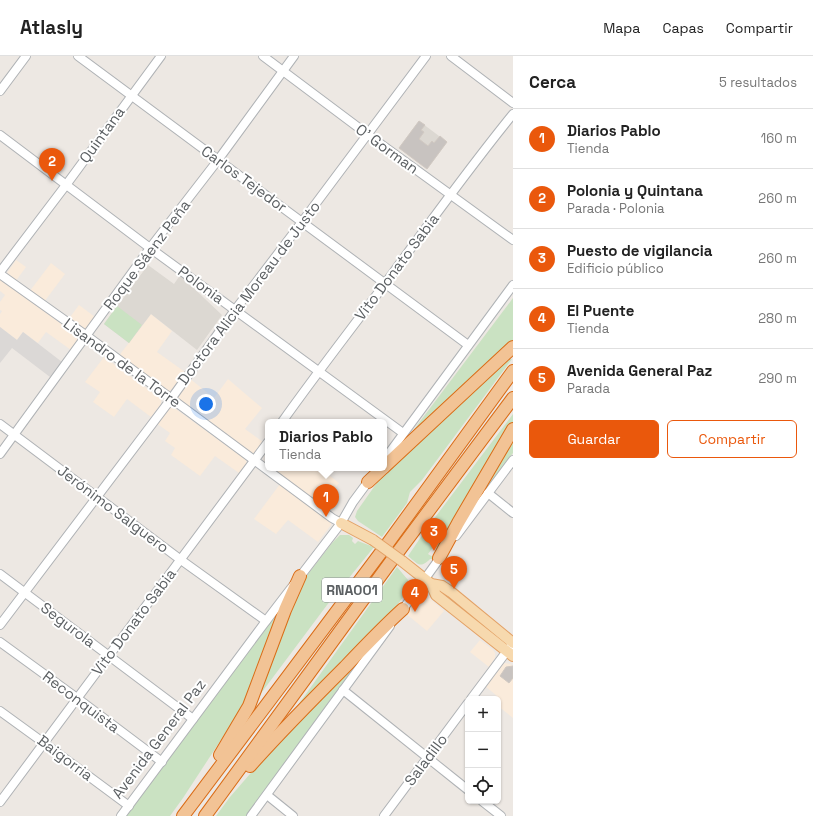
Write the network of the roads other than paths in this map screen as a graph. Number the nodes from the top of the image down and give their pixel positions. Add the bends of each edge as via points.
1 (26, 56) edge
2 (78, 56) edge
3 (161, 56) edge
4 (262, 56) edge
5 (294, 56) edge
6 (426, 56) edge
7 (451, 56) edge
8 (283, 71) junction
9 (0, 91) edge
10 (131, 96) junction
11 (513, 103) edge
12 (513, 114) edge
13 (367, 134) junction
14 (0, 135) edge
15 (218, 160) junction
16 (66, 185) junction
17 (451, 195) junction
18 (302, 222) junction
19 (513, 240) edge
20 (150, 248) junction
21 (0, 273) edge
22 (385, 284) junction
23 (513, 286) edge
24 (235, 310) junction
25 (86, 336) junction
26 (468, 346) junction
27 (513, 347) edge
28 (319, 371) junction
29 (513, 371) edge
30 (513, 398) edge
31 (171, 399) junction
32 (284, 419) edge
33 (384, 419) edge
34 (387, 421) edge
35 (0, 424) edge
36 (513, 429) edge
37 (403, 433) junction
38 (15, 435) junction
39 (265, 446) edge
40 (0, 454) edge
41 (387, 456) edge
42 (255, 460) junction
43 (513, 460) edge
44 (387, 465) edge
45 (265, 468) edge
46 (270, 471) edge
47 (376, 471) edge
48 (381, 471) edge
49 (368, 482) junction
50 (488, 493) junction
51 (98, 497) junction
52 (513, 513) edge
53 (341, 523) junction
54 (439, 558) junction
55 (181, 560) junction
56 (0, 574) edge
57 (300, 576) junction
58 (428, 581) junction
59 (25, 593) junction
60 (403, 609) junction
61 (266, 621) junction
62 (0, 625) edge
63 (0, 642) edge
64 (511, 648) edge
65 (109, 656) junction
66 (343, 690) junction
67 (473, 696) edge
68 (77, 698) junction
69 (465, 707) edge
70 (0, 711) edge
71 (193, 719) junction
72 (44, 743) junction
73 (428, 758) junction
74 (162, 762) junction
75 (465, 788) edge
76 (267, 795) junction
77 (0, 802) edge
78 (486, 804) edge
79 (128, 806) junction
80 (186, 812) edge
81 (121, 816) edge
82 (205, 816) edge
83 (251, 816) edge
84 (293, 816) edge
85 (384, 816) edge
86 (501, 816) edge

1 - 9 street
2 - 10 street, Carlos Tejedor
3 - 10 street, Quintana
4 - 8 street, O' Gorman
5 - 8 street, Roque Sáenz Peña
6 - 13 street, Doctora Alicia Moreau de Justo
7 - 11 street
8 - 13 street, O' Gorman
8 - 15 street, Roque Sáenz Peña
10 - 15 street, Carlos Tejedor
10 - 16 street, Quintana
12 - 17 street, Vito Donato Sabia
13 - 17 street, O' Gorman
13 - 18 street, Doctora Alicia Moreau de Justo
14 - 16 street, Polonia
15 - 18 street, Carlos Tejedor
15 - 20 street, Roque Sáenz Peña
16 - 20 street, Polonia
16 - 21 street, Quintana
17 - 19 street, O' Gorman
17 - 22 street, Vito Donato Sabia
18 - 22 street, Carlos Tejedor
18 - 24 street, Doctora Alicia Moreau de Justo
20 - 24 street, Polonia
20 - 25 street, Roque Sáenz Peña
21 - 25 street, Lisandro de la Torre
22 - 26 street, Carlos Tejedor
22 - 28 street, Vito Donato Sabia
23 - 26 street
24 - 28 street, Polonia
24 - 31 street, Doctora Alicia Moreau de Justo
25 - 31 street, Lisandro de la Torre
25 - 38 street, Roque Sáenz Peña
26 - 37 street
27 - 44 highway
28 - 32 street, Vito Donato Sabia
28 - 33 street, Polonia
29 - 80 highway, RNA001 via 388,543
30 - 82 highway, RNA001
31 - 42 street, Lisandro de la Torre
31 - 51 street, Doctora Alicia Moreau de Justo
34 - 37 street, Polonia
35 - 38 street, Jerónimo Salguero
36 - 54 highway
37 - 41 street
38 - 40 street, Roque Sáenz Peña
38 - 51 street, Jerónimo Salguero
39 - 42 street, Vito Donato Sabia
42 - 45 street, Lisandro de la Torre
42 - 55 street, Vito Donato Sabia
43 - 50 street
46 - 53 street, Lisandro de la Torre
47 - 49 street, Avenida General Paz
48 - 49 highway
49 - 53 street, Avenida General Paz
50 - 52 street
50 - 54 street
51 - 55 street, Jerónimo Salguero
51 - 59 street, Doctora Alicia Moreau de Justo
53 - 57 street, Avenida General Paz
53 - 58 main road, bridge via 373,540
54 - 58 street
55 - 61 street, Jerónimo Salguero
55 - 65 street, Vito Donato Sabia
56 - 59 street, Segurola
57 - 61 street, Avenida General Paz
57 - 80 highway via 249,706
58 - 60 street
58 - 64 main road via 436,595
59 - 62 street, Doctora Alicia Moreau de Justo
59 - 65 street, Segurola
60 - 66 street
60 - 82 highway via 277,736
61 - 71 street, Avenida General Paz
63 - 68 street, Reconquista
64 - 67 street
65 - 68 street, Vito Donato Sabia
65 - 71 street, Segurola
66 - 73 street
66 - 76 street
68 - 72 street, Vito Donato Sabia
68 - 74 street, Reconquista
69 - 73 street, Saladillo
70 - 72 street, Baigorria
71 - 74 street, Avenida General Paz
72 - 77 street, Vito Donato Sabia
72 - 79 street, Baigorria
73 - 75 street
73 - 85 street, Saladillo
74 - 79 street, Avenida General Paz
76 - 83 street
76 - 84 street
78 - 86 street
79 - 81 street, Avenida General Paz

